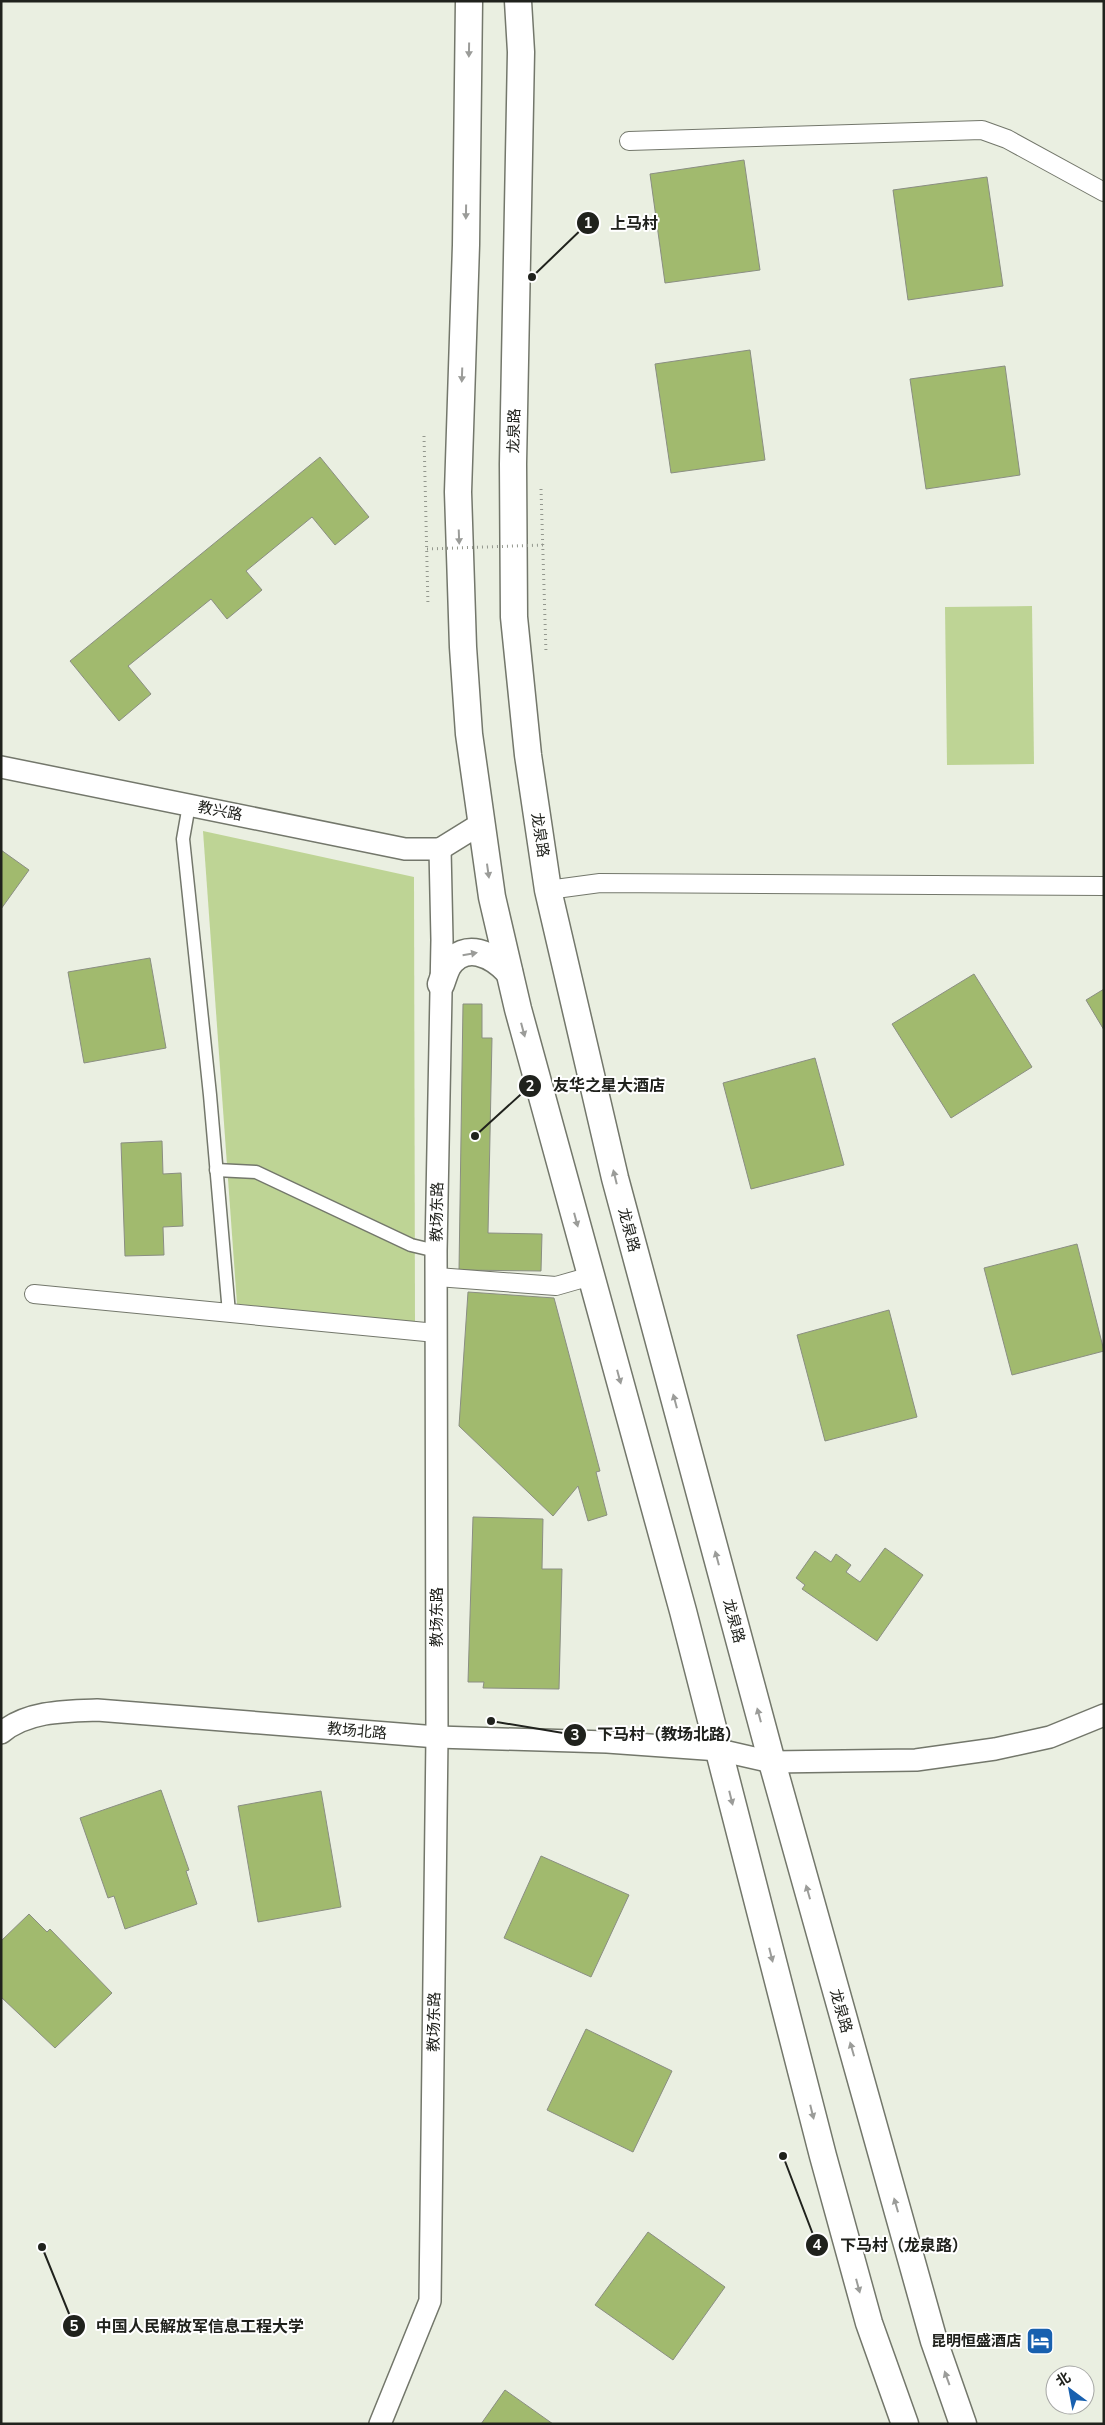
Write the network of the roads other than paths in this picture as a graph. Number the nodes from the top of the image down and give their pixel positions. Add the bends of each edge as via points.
1 (469, 1) edge
2 (518, 1) edge
3 (629, 141) dead end
4 (1104, 192) edge
5 (1, 767) edge
6 (189, 805) junction
7 (482, 823) junction
8 (440, 849) junction
9 (1104, 886) edge
10 (548, 890) junction
11 (509, 972) junction
12 (441, 984) junction
13 (216, 1170) junction
14 (436, 1251) junction
15 (591, 1276) junction
16 (436, 1278) junction
17 (34, 1294) dead end
18 (229, 1313) junction
19 (436, 1333) junction
20 (1104, 1715) edge
21 (1, 1733) edge
22 (437, 1737) junction
23 (719, 1750) junction
24 (772, 1762) junction
25 (380, 2424) edge
26 (905, 2424) edge
27 (963, 2424) edge

1 -> 7 main road via 458,492 468,724
2 - 10 main road, 龙泉路 via 521,52 513,464 514,617 528,756
3 - 4 street via 982,130 1007,139
5 - 6 street, 教兴路
6 - 8 street, 教兴路 via 405,849
6 - 13 street via 183,839
7 - 8 street
7 -> 11 main road via 492,896
8 - 12 street, 教场东路
9 - 10 street via 600,883
24 -> 10 main road, 龙泉路 via 615,1178
12 -> 11 main road via 448,966 474,952 490,955
11 -> 15 main road
12 - 14 street, 教场东路
13 - 14 street via 256,1172 412,1245
13 - 18 street
14 - 16 street, 教场东路
15 - 16 street via 556,1286
15 -> 23 main road
16 - 19 street, 教场东路
17 - 18 street
18 - 19 street
19 - 22 street, 教场东路
20 - 24 street, 教场北路 via 1050,1737 995,1749 916,1760
21 - 22 street, 教场北路 via 10,1726 53,1711 98,1710
22 - 23 street, 教场北路 via 607,1742
22 - 25 street, 教场东路 via 430,2301
23 - 24 street, 教场北路
23 -> 26 main road via 868,2323
27 -> 24 main road, 龙泉路 via 931,2332

